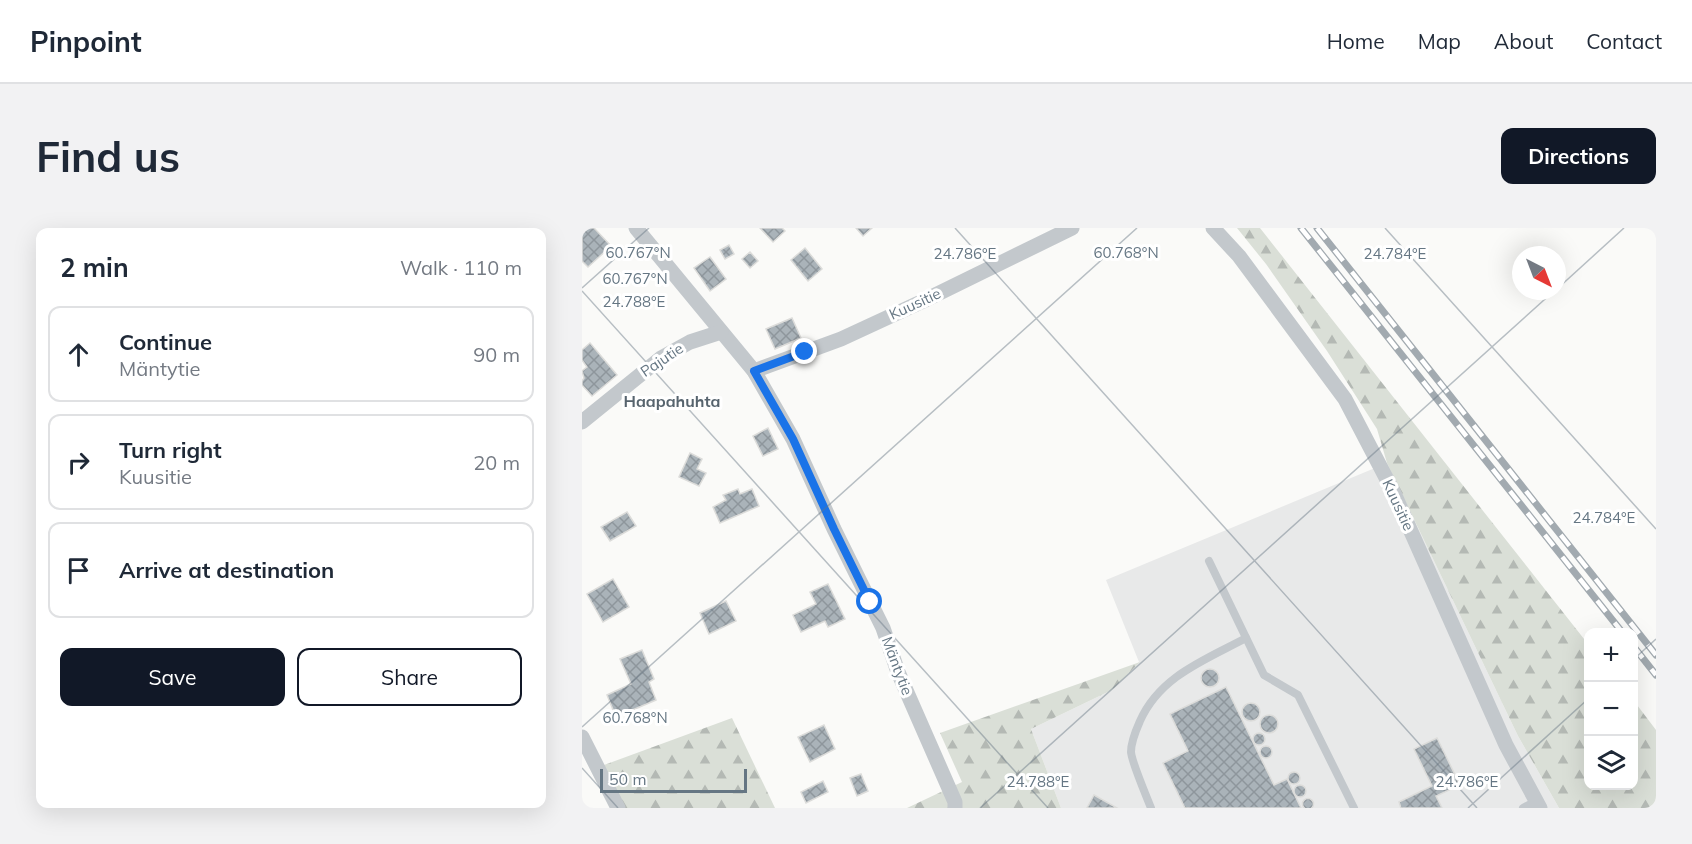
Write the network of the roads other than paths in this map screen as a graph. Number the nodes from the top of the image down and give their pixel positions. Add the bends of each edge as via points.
1 (636, 228) edge
2 (1072, 228) edge
3 (1214, 228) edge
4 (1047, 233) edge
5 (721, 332) junction
6 (754, 371) junction
7 (582, 422) edge
8 (1209, 561) dead end
9 (1246, 638) junction
10 (582, 737) edge
11 (1533, 806) edge
12 (618, 808) edge
13 (955, 808) edge
14 (1150, 808) edge
15 (1354, 808) edge

1 - 5 street, Mäntytie
2 - 4 street, Kuusitie
3 - 11 street, Kuusitie via 1239,256 1350,408 1393,491
4 - 6 street, Kuusitie via 921,302
5 - 6 street, Mäntytie
5 - 7 street, Pajutie via 690,342 661,358
6 - 13 street, Mäntytie via 793,439 883,628
8 - 9 lane
9 - 14 lane via 1178,674 1158,692 1142,715 1131,752
9 - 15 lane via 1264,675 1298,695
10 - 12 street

